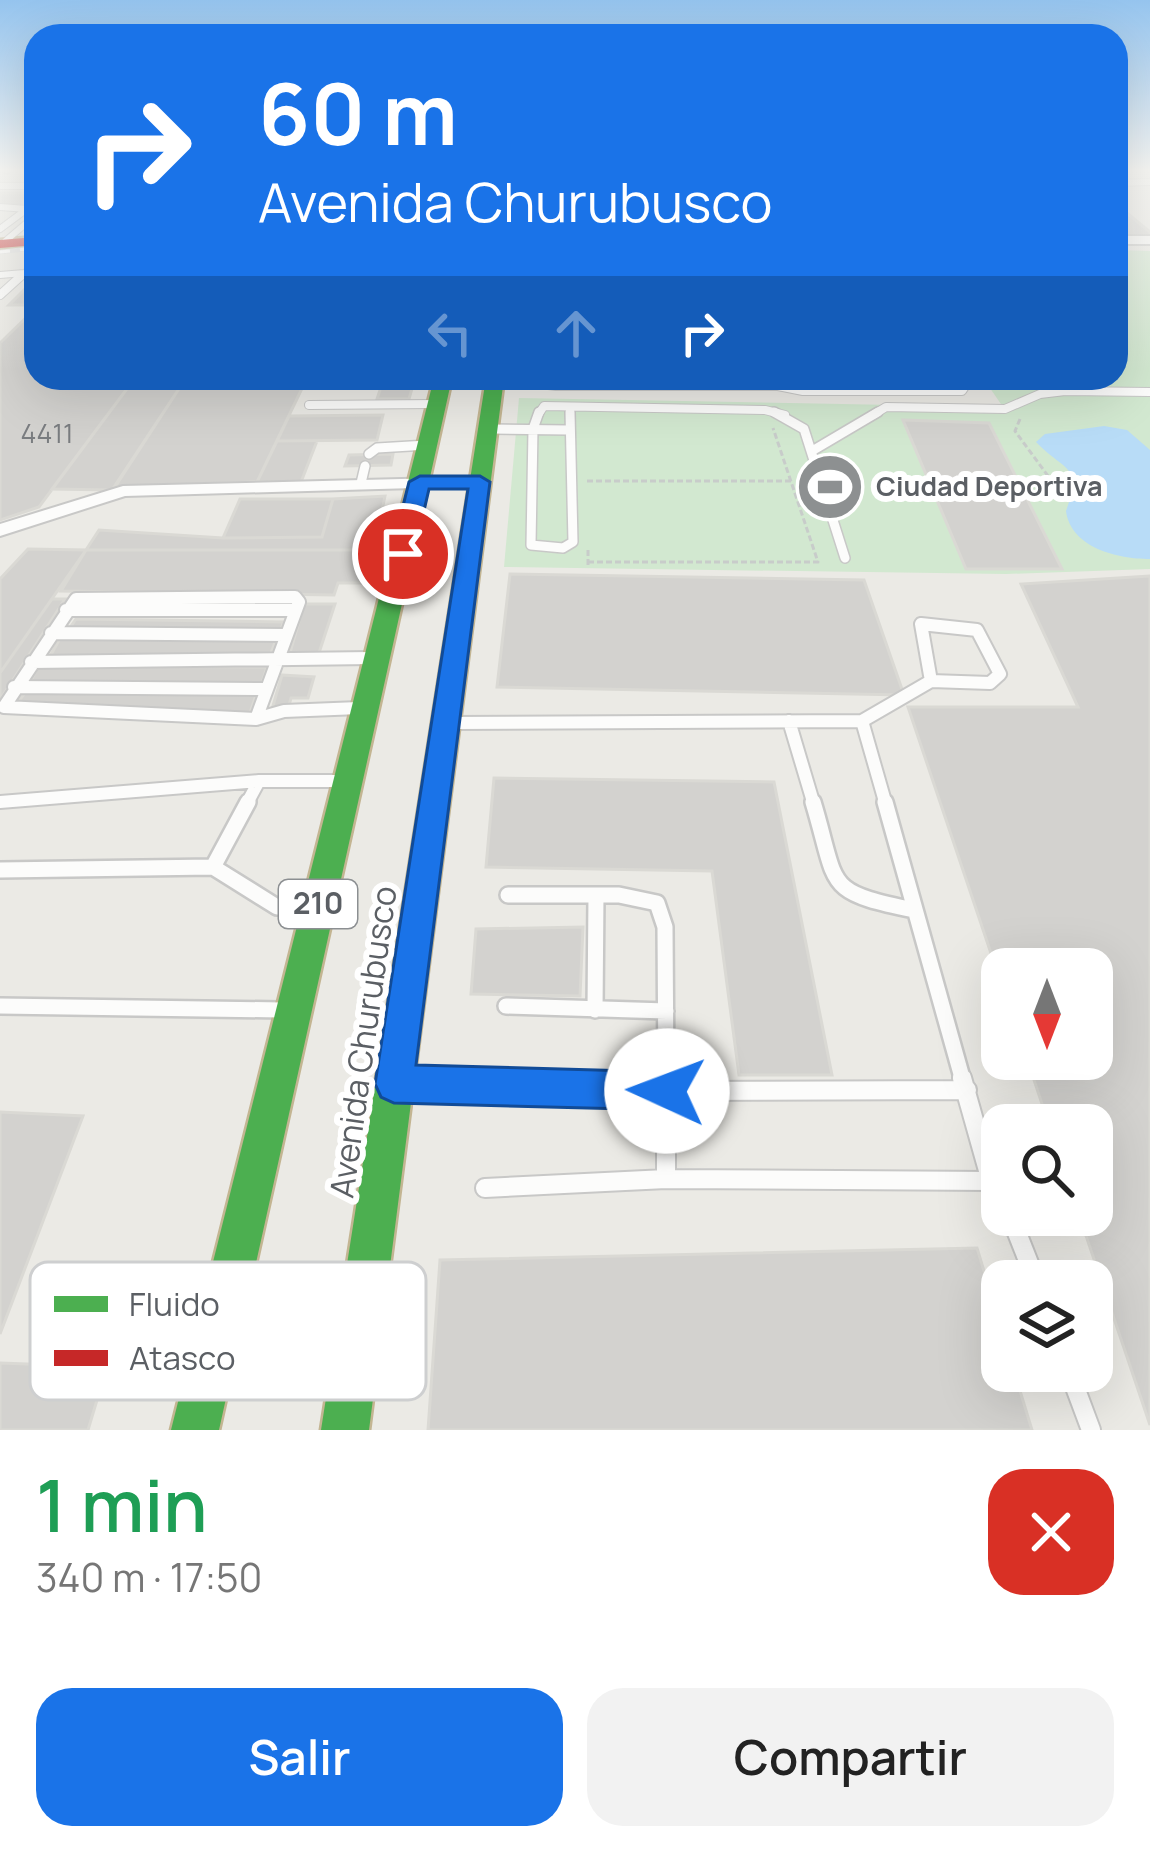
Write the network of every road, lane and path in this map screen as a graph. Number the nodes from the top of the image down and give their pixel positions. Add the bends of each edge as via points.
1 (1, 243) edge
2 (24, 264) edge
3 (24, 270) edge
4 (0, 295) edge
5 (493, 390) edge
6 (795, 390) edge
7 (960, 390) edge
8 (440, 391) edge
9 (1150, 392) edge
10 (309, 405) dead end
11 (570, 407) junction
12 (1021, 415) dead end
13 (770, 416) dead end
14 (488, 429) junction
15 (533, 429) junction
16 (568, 430) junction
17 (428, 445) junction
18 (812, 451) junction
19 (365, 468) junction
20 (791, 481) junction
21 (420, 482) junction
22 (480, 482) junction
23 (587, 482) dead end
24 (1062, 495) dead end
25 (0, 530) edge
26 (588, 542) dead end
27 (845, 558) dead end
28 (51, 633) junction
29 (286, 635) junction
30 (378, 658) junction
31 (277, 661) junction
32 (31, 662) junction
33 (931, 681) junction
34 (14, 687) junction
35 (267, 689) junction
36 (365, 708) junction
37 (256, 719) junction
38 (789, 721) junction
39 (862, 721) junction
40 (446, 723) junction
41 (259, 781) junction
42 (347, 782) junction
43 (0, 802) edge
44 (213, 867) junction
45 (0, 870) edge
46 (508, 895) dead end
47 (596, 895) junction
48 (317, 907) junction
49 (914, 910) junction
50 (0, 1006) edge
51 (506, 1006) dead end
52 (293, 1010) junction
53 (595, 1010) junction
54 (666, 1011) junction
55 (394, 1084) junction
56 (967, 1090) junction
57 (667, 1091) junction
58 (981, 1143) edge
59 (666, 1179) junction
60 (981, 1181) edge
61 (484, 1188) dead end
62 (234, 1262) edge
63 (369, 1262) edge
64 (1077, 1392) edge
65 (202, 1400) edge
66 (349, 1400) edge
67 (195, 1430) edge
68 (345, 1430) edge
69 (1091, 1430) edge

1 - 2 highway
3 - 4 lane
5 - 14 highway, Avenida Churubusco
6 - 7 lane
8 - 10 lane
8 - 17 highway, Avenida Churubusco / 210
9 - 18 lane via 1065,391 1005,409 886,407
11 - 15 lane via 540,408
11 - 16 lane
11 - 18 lane via 765,410 797,421
12 - 24 path via 1015,430
13 - 20 path
14 - 15 lane
14 - 22 highway, Avenida Churubusco
15 - 16 lane
15 - 16 lane via 528,538 535,547 563,548 573,542
17 - 19 lane via 376,448
17 - 21 highway, Avenida Churubusco / 210
18 - 27 lane
19 - 21 street
19 - 25 street via 123,491
20 - 23 path
20 - 26 path via 818,562 588,565
21 - 22 street
21 - 30 highway, Avenida Churubusco / 210
22 - 40 highway, Avenida Churubusco
28 - 29 lane
28 - 29 lane via 85,596 295,597
28 - 32 lane
29 - 31 lane
30 - 31 lane
30 - 36 highway, Avenida Churubusco / 210
31 - 32 lane
31 - 35 lane
32 - 34 lane
33 - 33 lane via 990,683 1000,674 977,630 921,624
33 - 39 lane
34 - 35 lane
34 - 37 lane via 4,706 12,710
35 - 37 lane
36 - 37 lane
36 - 42 highway, Avenida Churubusco / 210
38 - 39 lane
38 - 40 lane
38 - 49 lane via 838,886 855,898
39 - 49 lane
40 - 55 highway, Avenida Churubusco
41 - 42 lane
41 - 43 lane
41 - 44 lane
42 - 48 highway, Avenida Churubusco / 210
44 - 45 lane
44 - 48 lane via 278,907
46 - 47 lane
47 - 53 lane
47 - 54 lane via 657,903
48 - 52 highway, Avenida Churubusco / 210
49 - 56 lane
50 - 52 lane
51 - 53 lane
52 - 62 highway, Avenida Churubusco / 210
53 - 54 lane
54 - 57 lane
55 - 57 lane
55 - 63 highway, Avenida Churubusco
56 - 57 lane
56 - 58 lane
57 - 59 lane
59 - 60 lane
59 - 61 lane
64 - 69 lane
65 - 67 highway, Avenida Churubusco / 210
66 - 68 highway, Avenida Churubusco

